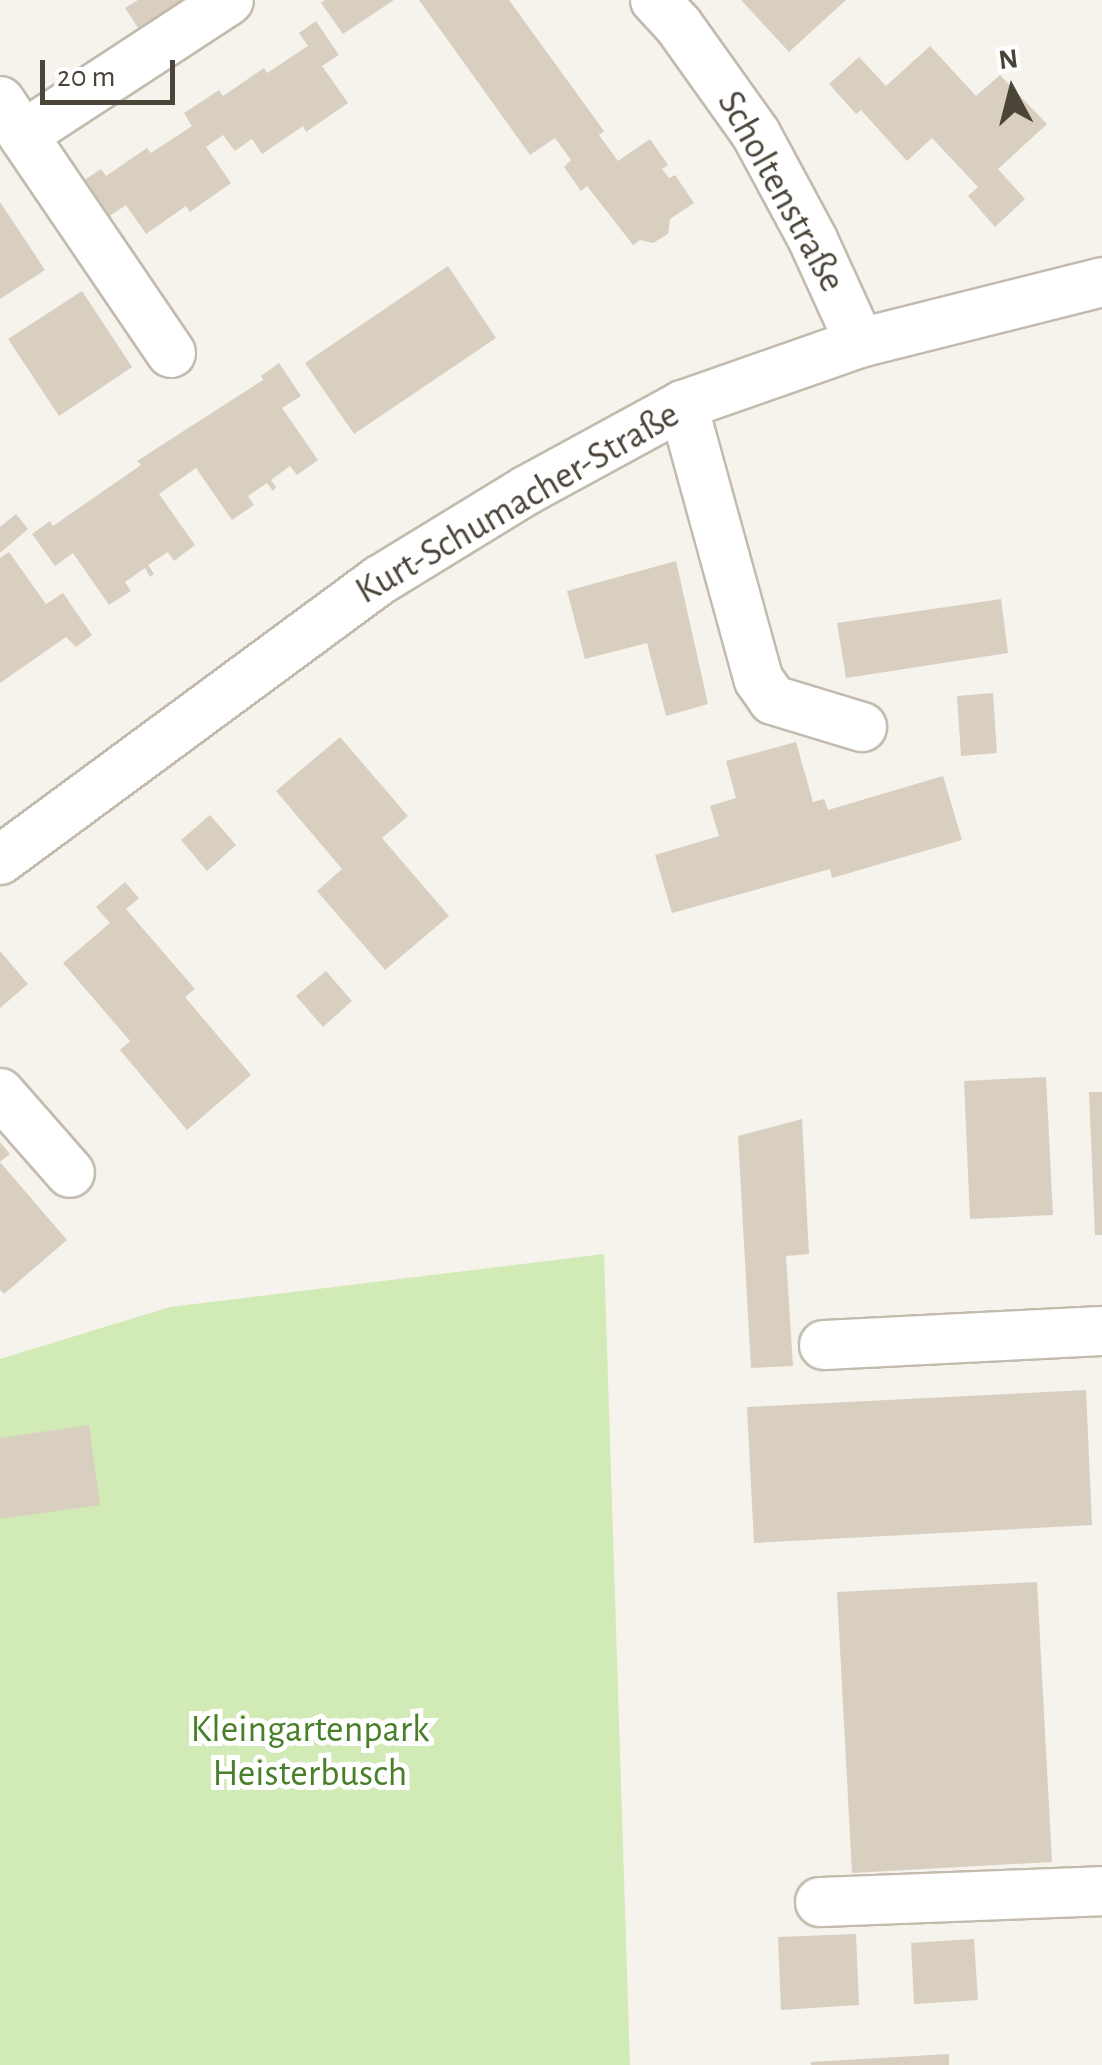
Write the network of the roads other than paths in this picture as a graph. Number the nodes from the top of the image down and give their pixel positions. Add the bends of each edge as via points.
1 (229, 0) edge
2 (655, 0) edge
3 (12, 118) edge
4 (1102, 282) edge
5 (860, 343) junction
6 (172, 353) dead end
7 (682, 405) junction
8 (862, 726) dead end
9 (5, 844) edge
10 (0, 1092) edge
11 (70, 1173) dead end
12 (1102, 1331) edge
13 (824, 1345) dead end
14 (1102, 1891) edge
15 (820, 1902) dead end

1 - 3 street
2 - 5 street, Scholtenstraße via 756,134
3 - 6 street
4 - 5 street, Kurt-Schumacher-Straße
5 - 7 street, Kurt-Schumacher-Straße
7 - 8 street via 759,680 774,700
7 - 9 street, Kurt-Schumacher-Straße via 380,580
10 - 11 street
12 - 13 street
14 - 15 street

